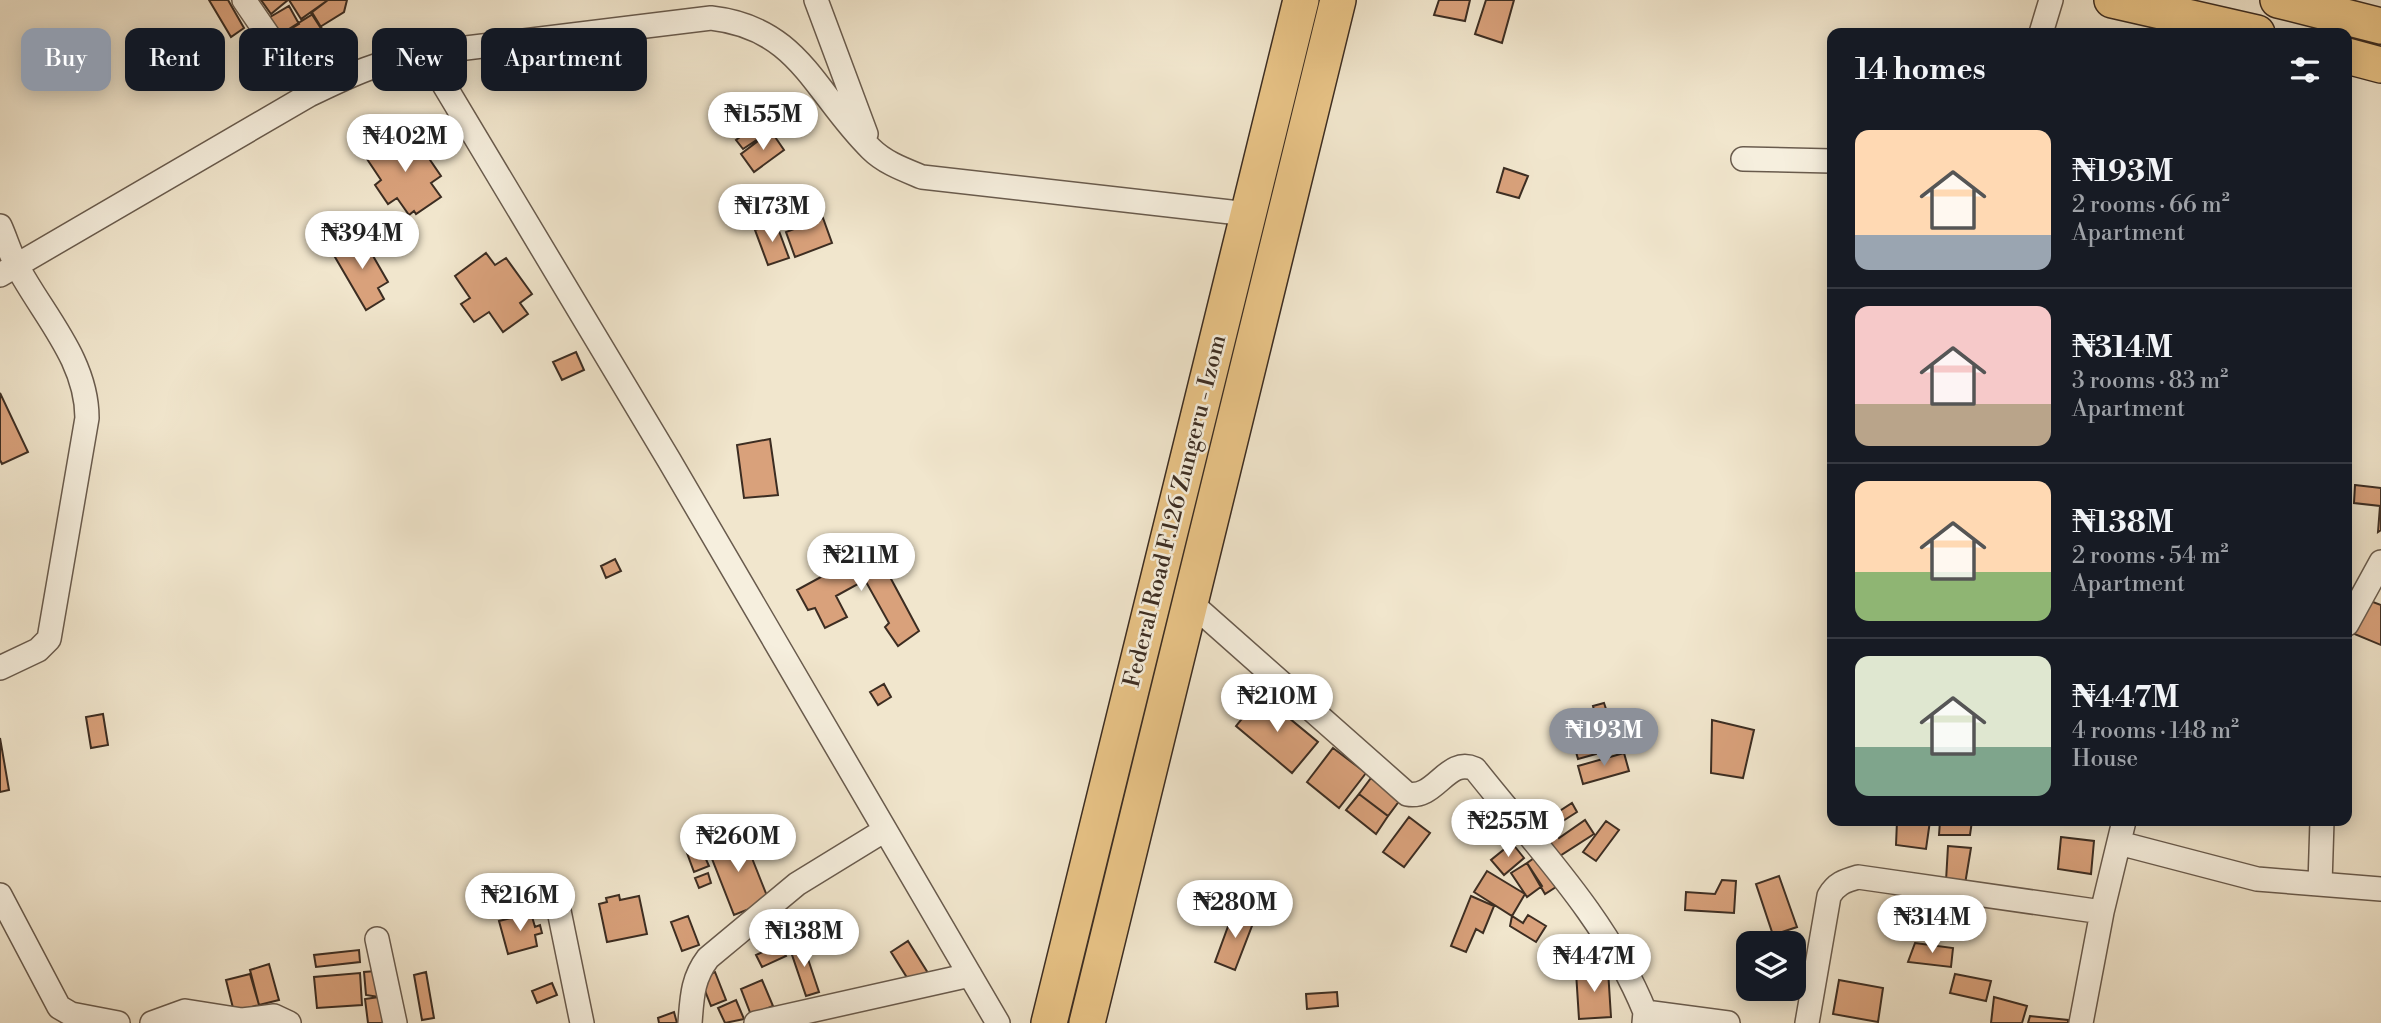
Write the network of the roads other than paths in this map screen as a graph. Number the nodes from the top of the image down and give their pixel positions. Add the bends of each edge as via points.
1 (244, 0) edge
2 (816, 0) edge
3 (1301, 0) edge
4 (1338, 0) edge
5 (2051, 0) edge
6 (2112, 0) edge
7 (2278, 0) edge
8 (2381, 26) edge
9 (2043, 28) edge
10 (2235, 28) edge
11 (467, 48) edge
12 (2352, 57) edge
13 (2381, 65) edge
14 (372, 66) edge
15 (448, 91) edge
16 (309, 95) junction
17 (872, 150) junction
18 (1742, 159) dead end
19 (1827, 161) edge
20 (1248, 214) junction
21 (0, 226) edge
22 (8, 270) edge
23 (2381, 562) edge
24 (1190, 602) junction
25 (2352, 615) edge
26 (0, 668) edge
27 (2123, 826) edge
28 (2322, 826) edge
29 (885, 830) junction
30 (2119, 843) junction
31 (2320, 884) junction
32 (2381, 889) edge
33 (0, 895) edge
34 (557, 901) dead end
35 (2102, 912) junction
36 (377, 939) dead end
37 (970, 975) junction
38 (1644, 1017) edge
39 (118, 1023) edge
40 (152, 1023) edge
41 (289, 1023) edge
42 (395, 1023) edge
43 (582, 1023) edge
44 (690, 1023) edge
45 (756, 1023) edge
46 (998, 1023) edge
47 (1049, 1023) edge
48 (1087, 1023) edge
49 (1728, 1023) edge
50 (1807, 1023) edge
51 (2081, 1023) edge

1 - 16 street
2 - 17 street
3 - 20 main road, Federal Road F.126 Zungeru - Izom
4 - 24 main road, Federal Road F.126 Zungeru - Izom
5 - 9 street
6 - 10 main road
7 - 8 main road
11 - 17 street via 711,18 738,21 785,46
12 - 13 main road
14 - 16 street
15 - 29 street
16 - 22 street
17 - 20 street via 897,167 952,183
18 - 19 street
20 - 47 main road, Federal Road F.126 Zungeru - Izom
21 - 22 street
22 - 26 street via 76,364 87,418 50,639
23 - 25 street
24 - 38 street via 1407,794 1425,793 1454,769 1475,769 1604,932 1628,970
24 - 48 main road, Federal Road F.126 Zungeru - Izom
27 - 30 street
28 - 31 street
29 - 37 street
29 - 44 street via 797,884 708,958 692,987
30 - 31 street via 2257,879
30 - 35 street
31 - 32 street
33 - 39 street via 59,1007 71,1014
34 - 43 street
35 - 50 street via 1858,877 1845,880 1829,896
35 - 51 street
36 - 42 street
37 - 45 street
37 - 46 street
38 - 49 street
40 - 41 street via 185,1011 242,1020 274,1016

